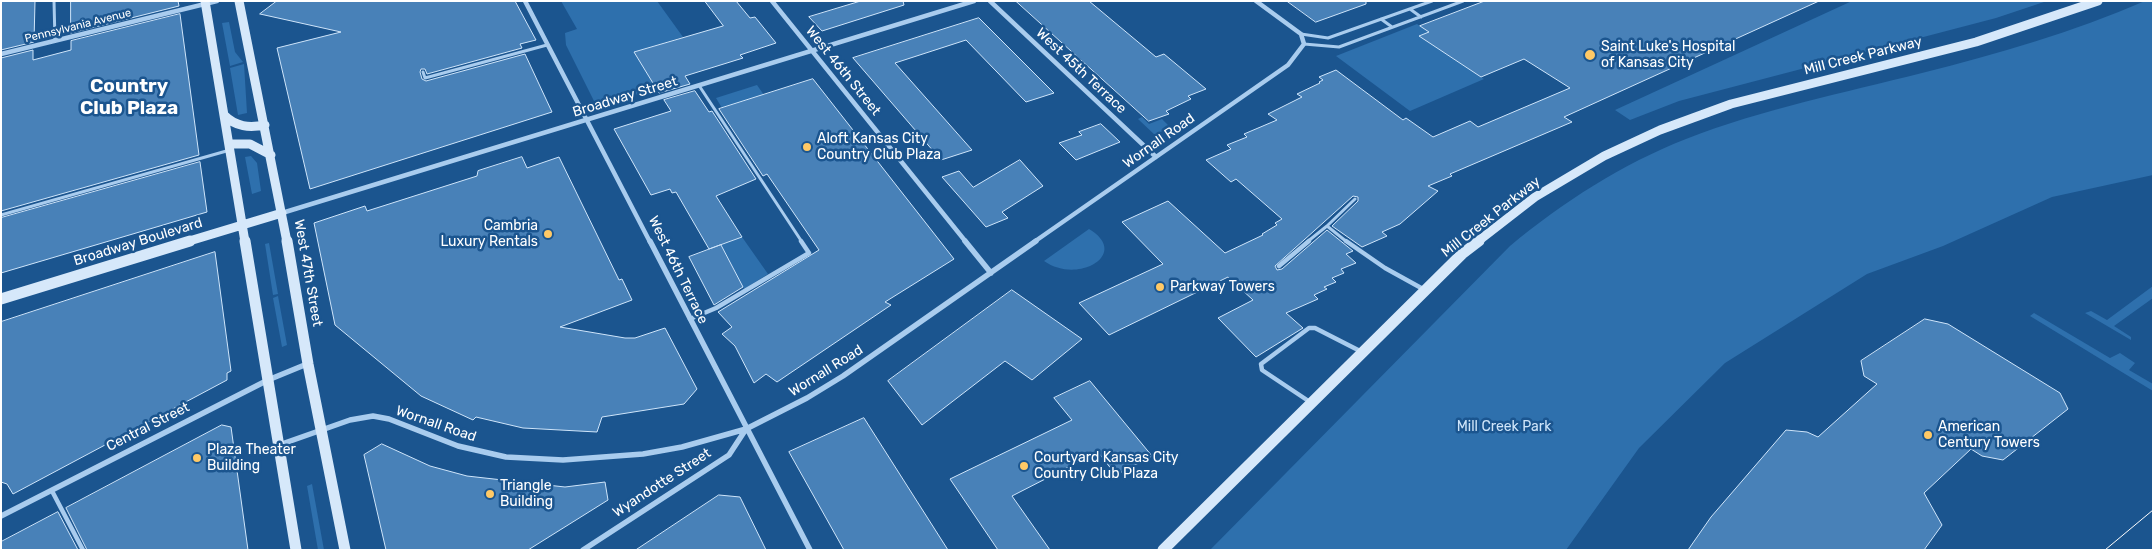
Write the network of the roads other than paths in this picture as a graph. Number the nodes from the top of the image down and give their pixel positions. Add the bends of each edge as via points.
1 (54, 1) edge
2 (217, 1) edge
3 (238, 1) edge
4 (525, 1) edge
5 (772, 1) edge
6 (974, 1) edge
7 (990, 1) edge
8 (1256, 1) edge
9 (1432, 1) edge
10 (1463, 1) edge
11 (2098, 1) edge
12 (206, 3) edge
13 (1410, 9) junction
14 (1421, 16) junction
15 (1381, 19) junction
16 (1392, 27) junction
17 (1300, 34) junction
18 (55, 41) junction
19 (1304, 44) junction
20 (547, 45) junction
21 (813, 52) junction
22 (1, 54) edge
23 (423, 72) dead end
24 (700, 87) junction
25 (224, 115) junction
26 (586, 121) junction
27 (265, 125) junction
28 (229, 147) junction
29 (271, 155) junction
30 (1156, 156) junction
31 (1355, 199) dead end
32 (282, 213) junction
33 (1, 214) edge
34 (242, 224) junction
35 (1327, 226) junction
36 (1278, 266) dead end
37 (991, 273) junction
38 (1425, 290) junction
39 (1, 299) edge
40 (689, 319) junction
41 (1362, 352) junction
42 (308, 364) junction
43 (268, 380) junction
44 (1311, 403) junction
45 (746, 429) junction
46 (322, 430) junction
47 (279, 445) junction
48 (52, 491) junction
49 (1, 516) edge
50 (83, 550) edge
51 (296, 550) edge
52 (345, 550) edge
53 (583, 550) edge
54 (810, 550) edge
55 (1163, 550) edge

1 - 18 lane
2 - 12 street, Pennsylvania Avenue
3 - 27 main road, West 47th Street
4 - 20 street, West 46th Terrace
5 - 21 street, West 46th Street
6 - 21 street, Broadway Street
7 - 30 street, West 45th Terrace
8 - 17 street
9 - 13 lane
10 - 14 lane
11 - 38 main road, Mill Creek Parkway via 1976,42 1731,104 1660,130 1604,156 1534,197 1462,254
12 - 18 street, Pennsylvania Avenue
12 - 25 main road
13 - 14 lane
13 - 15 lane
14 - 16 lane
15 - 16 lane
15 - 17 lane via 1328,38
16 - 19 lane via 1339,47
17 - 19 street
18 - 22 street, Pennsylvania Avenue
19 - 30 street, Wornall Road via 1288,65
20 - 23 lane via 425,78
20 - 26 street, West 46th Terrace
21 - 24 street, Broadway Street
21 - 37 street, West 46th Street
24 - 26 street, Broadway Street
24 - 40 lane via 809,253 716,308
25 - 27 main road via 240,127
25 - 28 main road
26 - 32 street, Broadway Street
26 - 40 street, West 46th Terrace
27 - 29 main road, West 47th Street
28 - 29 main road via 250,144
28 - 33 lane
28 - 34 main road
29 - 32 main road, West 47th Street
30 - 37 street, Wornall Road
31 - 35 lane
32 - 34 main road, Broadway Boulevard
32 - 42 main road, West 47th Street
34 - 39 main road, Broadway Boulevard
34 - 43 main road
35 - 36 lane
35 - 38 lane via 1385,270
37 - 45 street, Wornall Road via 842,376
38 - 41 main road, Mill Creek Parkway
40 - 45 street, West 46th Terrace
41 - 44 main road, Mill Creek Parkway
41 - 44 lane via 1316,328 1309,328 1261,364 1262,370
42 - 43 street, Central Street
42 - 46 main road, West 47th Street
43 - 47 main road
43 - 48 street, Central Street
44 - 55 main road, Mill Creek Parkway
45 - 46 street, Wornall Road via 643,454 563,460 506,457 458,446 373,416
45 - 53 street, Wyandotte Street via 729,455
45 - 54 street, West 46th Terrace
46 - 47 street, Wornall Road
46 - 52 main road, West 47th Street
47 - 51 main road
48 - 49 street, Central Street
48 - 50 lane

